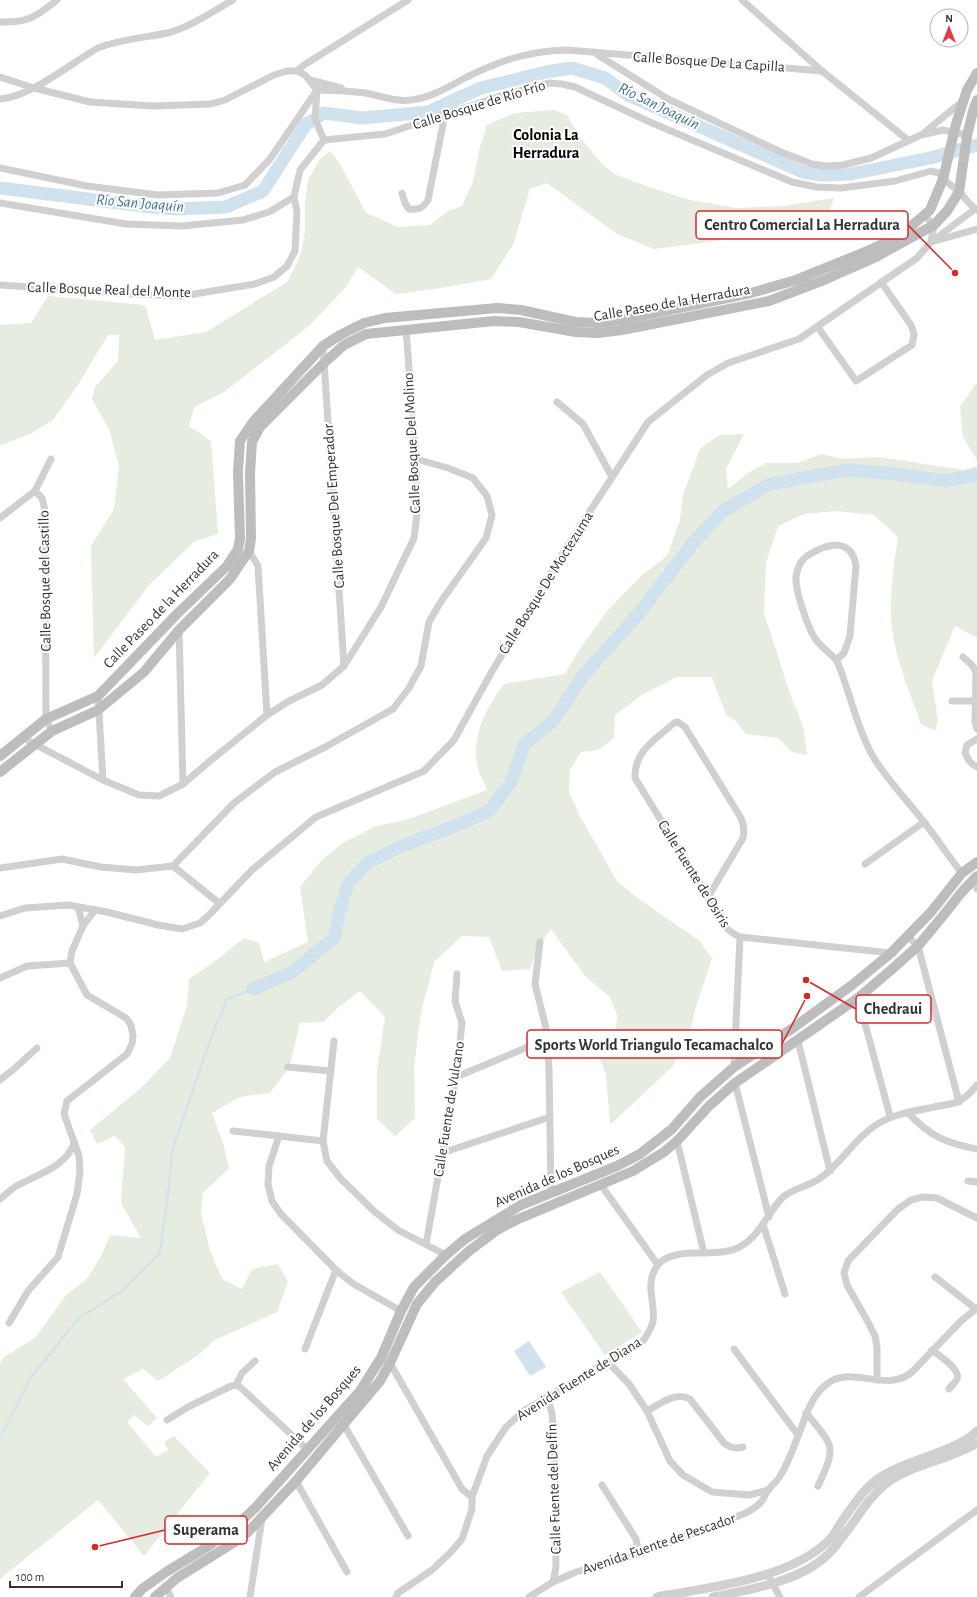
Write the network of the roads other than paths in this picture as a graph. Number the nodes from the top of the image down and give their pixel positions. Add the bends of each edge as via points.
1 (57, 0) edge
2 (233, 0) edge
3 (408, 0) edge
4 (742, 0) edge
5 (0, 22) edge
6 (596, 53) junction
7 (627, 63) junction
8 (297, 71) junction
9 (822, 71) junction
10 (977, 73) edge
11 (0, 77) edge
12 (310, 80) junction
13 (974, 87) edge
14 (34, 88) junction
15 (342, 88) dead end
16 (317, 90) junction
17 (0, 99) edge
18 (964, 99) junction
19 (977, 100) edge
20 (445, 114) junction
21 (954, 132) junction
22 (920, 135) junction
23 (967, 135) junction
24 (324, 140) junction
25 (908, 140) junction
26 (0, 168) edge
27 (944, 179) junction
28 (959, 192) junction
29 (402, 193) dead end
30 (294, 197) junction
31 (0, 203) edge
32 (976, 210) edge
33 (924, 215) junction
34 (934, 225) junction
35 (977, 229) edge
36 (931, 242) junction
37 (880, 282) junction
38 (0, 285) edge
39 (817, 326) junction
40 (406, 329) junction
41 (323, 346) junction
42 (325, 362) junction
43 (557, 402) dead end
44 (51, 459) dead end
45 (416, 460) junction
46 (612, 477) junction
47 (35, 491) junction
48 (0, 518) edge
49 (249, 550) junction
50 (179, 630) junction
51 (963, 657) dead end
52 (836, 660) junction
53 (344, 666) junction
54 (98, 696) junction
55 (952, 701) dead end
56 (975, 701) junction
57 (98, 710) junction
58 (267, 716) junction
59 (46, 719) junction
60 (977, 728) edge
61 (52, 732) junction
62 (23, 738) junction
63 (977, 738) edge
64 (34, 745) junction
65 (0, 756) edge
66 (977, 766) edge
67 (0, 772) edge
68 (103, 780) junction
69 (183, 784) junction
70 (924, 822) junction
71 (977, 862) edge
72 (866, 864) dead end
73 (173, 866) junction
74 (0, 868) edge
75 (962, 873) junction
76 (976, 877) edge
77 (977, 889) edge
78 (708, 897) junction
79 (219, 903) junction
80 (78, 907) junction
81 (95, 910) junction
82 (0, 916) edge
83 (83, 926) junction
84 (908, 937) junction
85 (740, 938) junction
86 (540, 942) dead end
87 (918, 946) junction
88 (892, 953) junction
89 (70, 962) junction
90 (456, 974) dead end
91 (0, 978) edge
92 (858, 998) junction
93 (547, 1039) junction
94 (334, 1041) dead end
95 (798, 1041) junction
96 (37, 1048) dead end
97 (288, 1067) dead end
98 (734, 1067) junction
99 (330, 1071) junction
100 (456, 1077) junction
101 (0, 1080) edge
102 (735, 1083) junction
103 (977, 1085) edge
104 (959, 1102) junction
105 (908, 1113) junction
106 (890, 1116) junction
107 (550, 1117) junction
108 (233, 1131) dead end
109 (279, 1136) junction
110 (323, 1141) junction
111 (677, 1141) junction
112 (74, 1143) junction
113 (977, 1149) edge
114 (442, 1153) junction
115 (830, 1171) junction
116 (968, 1181) dead end
117 (977, 1182) edge
118 (601, 1185) junction
119 (551, 1192) junction
120 (0, 1198) edge
121 (769, 1217) junction
122 (977, 1218) edge
123 (763, 1224) junction
124 (426, 1244) junction
125 (704, 1253) junction
126 (446, 1256) junction
127 (658, 1265) junction
128 (336, 1270) junction
129 (935, 1277) dead end
130 (785, 1294) dead end
131 (976, 1309) edge
132 (401, 1311) junction
133 (9, 1323) dead end
134 (305, 1349) dead end
135 (734, 1349) dead end
136 (932, 1350) junction
137 (380, 1358) junction
138 (255, 1361) dead end
139 (608, 1362) junction
140 (390, 1363) junction
141 (877, 1380) junction
142 (236, 1385) junction
143 (949, 1389) dead end
144 (547, 1397) junction
145 (647, 1411) junction
146 (806, 1413) junction
147 (167, 1420) dead end
148 (344, 1425) junction
149 (977, 1431) edge
150 (798, 1435) junction
151 (977, 1443) edge
152 (743, 1448) dead end
153 (308, 1450) junction
154 (296, 1481) junction
155 (602, 1485) dead end
156 (818, 1486) dead end
157 (768, 1490) junction
158 (472, 1497) junction
159 (977, 1510) edge
160 (262, 1518) junction
161 (408, 1536) dead end
162 (639, 1554) junction
163 (347, 1572) dead end
164 (767, 1574) junction
165 (177, 1578) junction
166 (553, 1582) junction
167 (772, 1584) junction
168 (166, 1587) junction
169 (135, 1597) edge
170 (143, 1597) edge
171 (155, 1597) edge
172 (171, 1597) edge
173 (250, 1597) edge
174 (396, 1597) edge
175 (529, 1597) edge
176 (658, 1597) edge
177 (713, 1597) edge
178 (780, 1597) edge
179 (859, 1597) edge

1 - 5 street via 37,16 23,21
2 - 14 street via 180,28 157,35 110,43 98,48
3 - 8 street
4 - 9 street
6 - 7 street, Calle Bosque de Río Frío
6 - 7 street, Calle Bosque De La Capilla
6 - 16 street, Calle Bosque de Río Frío via 546,51 508,58 428,96 411,100 397,101 358,92
7 - 9 street, Calle Bosque De La Capilla
7 - 25 street, Calle Bosque de Río Frío via 668,99 812,164 825,166 871,158
8 - 12 street
8 - 14 street via 274,75 225,100 197,106 90,102
9 - 25 street
10 - 13 main road, Calle Paseo de la Herradura
11 - 14 street
12 - 15 street
12 - 16 street
13 - 18 main road, Calle Paseo de la Herradura
14 - 17 street
16 - 24 street via 315,118
16 - 26 street via 270,159 245,185 218,193 158,195 87,186
18 - 21 main road, Calle Paseo de la Herradura
18 - 22 street, Calle Paseo de la Herradura
19 - 23 main road, Calle Paseo de la Herradura
20 - 24 street, Calle Bosque de Río Frío via 384,134
20 - 27 street, Calle Bosque de Río Frío via 549,83 562,84 575,87 652,124 792,182 816,187 841,188 895,181 931,171 940,173
20 - 29 street via 428,200 417,210 409,209
21 - 22 street, Calle Bosque de Río Frío via 943,130
21 - 23 street, Calle Bosque de Río Frío
21 - 27 main road, Calle Paseo de la Herradura
22 - 25 street, Calle Bosque de Río Frío
23 - 28 main road, Calle Paseo de la Herradura
24 - 30 street, Calle Bosque Real del Monte via 300,170
27 - 28 street, Calle Bosque de Río Frío
27 - 33 main road, Calle Paseo de la Herradura via 930,210
28 - 32 street, Calle Bosque De Moctezuma
28 - 34 main road, Calle Paseo de la Herradura via 948,211
30 - 31 street via 269,212 243,220 182,226 126,224
30 - 38 street, Calle Bosque Real del Monte via 297,212 295,251 287,266 274,277 255,284 182,296
32 - 36 street, Calle Bosque De Moctezuma
33 - 34 street
33 - 41 main road, Calle Paseo de la Herradura via 902,234 870,250 796,280 751,293 598,323 575,322 521,310 497,308 385,318 364,323
34 - 36 street
34 - 40 main road, Calle Paseo de la Herradura via 860,264 769,301 622,330 576,332 519,322 494,321
35 - 36 street
36 - 37 street, Calle Bosque De Moctezuma via 917,258
37 - 39 street, Calle Bosque De Moctezuma
37 - 39 street via 911,325 914,334 912,344 856,381
39 - 46 street, Calle Bosque De Moctezuma via 799,339 728,363 700,381 648,422
40 - 42 main road, Calle Paseo de la Herradura via 366,334 344,345
40 - 45 street, Calle Bosque Del Molino
41 - 42 street, Calle Bosque Del Emperador
41 - 54 main road, Calle Paseo de la Herradura via 253,422 240,442 238,549 227,566
42 - 49 main road, Calle Paseo de la Herradura via 260,427 252,442
42 - 53 street, Calle Bosque Del Emperador
43 - 46 street via 583,424
44 - 47 street
45 - 53 street, Calle Bosque Del Molino via 417,514 414,538 381,607
45 - 73 street via 448,468 473,478 487,496 492,515 486,538 429,622 421,666 409,688 393,709 275,772 234,803
46 - 79 street, Calle Bosque De Moctezuma via 491,673 454,740 424,771 316,817 252,870
47 - 48 street, Calle Bosque del Castillo
47 - 59 street, Calle Bosque del Castillo via 42,498 45,510
49 - 50 main road, Calle Paseo de la Herradura via 230,579
49 - 58 street via 258,566
50 - 57 main road, Calle Paseo de la Herradura via 144,672
50 - 69 street
51 - 56 street via 976,672
52 - 52 street via 844,653 850,636 856,565 850,549 842,545 813,552 804,558 798,567 796,578 804,611 815,639
52 - 70 street via 872,755
53 - 58 street, Calle Bosque Del Molino via 322,685 289,701
54 - 57 street
54 - 59 main road, Calle Paseo de la Herradura
55 - 56 street
56 - 60 street
57 - 61 main road, Calle Paseo de la Herradura
57 - 68 street
58 - 69 street, Calle Bosque Del Molino
59 - 61 street
59 - 62 main road, Calle Paseo de la Herradura
61 - 64 main road, Calle Paseo de la Herradura
62 - 64 street, Calle Bosque Del Molino
62 - 65 main road, Calle Paseo de la Herradura
63 - 66 street via 967,746 965,753 969,762
64 - 67 main road, Calle Paseo de la Herradura
64 - 68 street, Calle Bosque Del Molino
68 - 69 street, Calle Bosque Del Molino via 139,795 159,796
70 - 72 street
70 - 75 street
71 - 75 main road, Avenida de los Bosques
73 - 74 street via 136,870 101,867 62,859
73 - 79 street
75 - 84 main road, Avenida de los Bosques
76 - 77 street
76 - 87 main road, Avenida de los Bosques
78 - 78 street, Calle Fuente de Osiris via 743,838 743,824 685,727 678,722 640,754 636,763 635,778
78 - 85 street, Calle Fuente de Osiris via 721,923 731,934
79 - 81 street, Calle Bosque De Moctezuma via 200,923 182,929
80 - 81 street, Calle Bosque De Moctezuma
80 - 82 street, Calle Bosque De Moctezuma via 68,905 25,908
80 - 83 street
81 - 83 street
83 - 89 street
84 - 87 street
84 - 88 main road, Avenida de los Bosques
85 - 88 street, Calle Fuente de Osiris
85 - 98 street
86 - 93 street via 535,984
87 - 92 main road, Avenida de los Bosques
87 - 104 street
88 - 98 main road, Avenida de los Bosques via 793,1028
89 - 91 street via 27,966
89 - 112 street via 87,995 126,1018 131,1025 133,1036 127,1054 67,1101 64,1114
90 - 100 street, Calle Fuente de Vulcano via 456,1002 462,1023
92 - 95 main road, Avenida de los Bosques
92 - 106 street
93 - 100 street
93 - 107 street
94 - 99 street
95 - 102 main road, Avenida de los Bosques
95 - 115 street
96 - 101 street
97 - 99 street
98 - 119 main road, Avenida de los Bosques via 700,1097 672,1129 640,1154 617,1166
99 - 110 street
100 - 114 street, Calle Fuente de Vulcano
102 - 111 main road, Avenida de los Bosques via 709,1106
102 - 121 street
103 - 104 street
104 - 105 street
105 - 106 street
105 - 113 street via 934,1136
106 - 115 street via 872,1127
107 - 114 street
107 - 119 street
108 - 109 street
109 - 110 street
109 - 128 street via 269,1166 268,1184 272,1201 281,1214
110 - 124 street via 328,1161 340,1179 398,1230
111 - 118 main road, Avenida de los Bosques via 633,1171
111 - 125 street
112 - 120 street via 60,1163 18,1185
112 - 133 street via 79,1156 80,1171 77,1194 58,1257 28,1291
114 - 124 street, Calle Fuente de Vulcano
115 - 121 street via 817,1181 789,1192
116 - 117 street
118 - 127 street
118 - 140 main road, Avenida de los Bosques via 516,1220 469,1251 435,1282 417,1304
119 - 126 main road, Avenida de los Bosques via 492,1221
121 - 123 street
122 - 141 street via 936,1198 923,1197 911,1200 898,1209 848,1261 844,1273 846,1286 874,1336 877,1347
123 - 125 street via 748,1242 736,1249 721,1253
123 - 130 street
124 - 126 street
125 - 127 street via 683,1253
126 - 132 main road, Avenida de los Bosques via 414,1287
127 - 139 street, Avenida Fuente de Diana via 650,1290 653,1322 650,1331 643,1341
128 - 132 street via 352,1283
128 - 134 street
129 - 131 street
131 - 136 street, Avenida Fuente de Pescador
132 - 137 main road, Avenida de los Bosques
135 - 150 street
136 - 141 street, Avenida Fuente de Pescador via 905,1377 889,1381
136 - 143 street via 957,1371 957,1380
137 - 140 street
137 - 153 main road, Avenida de los Bosques via 360,1391
138 - 142 street via 242,1373
139 - 144 street, Avenida Fuente de Diana
139 - 145 street via 629,1384
140 - 148 main road, Avenida de los Bosques via 380,1381
140 - 158 street via 462,1489
141 - 146 street, Avenida Fuente de Pescador via 843,1377 828,1382 816,1394
142 - 147 street via 188,1407
142 - 153 street
144 - 158 street, Avenida Fuente de Diana via 525,1410 506,1428 487,1456
144 - 166 street, Calle Fuente del Delfín via 552,1413 555,1463 556,1567
145 - 152 street via 670,1398 684,1396 690,1399 729,1447
145 - 157 street via 670,1461 683,1475 712,1492 749,1496
146 - 150 street, Avenida Fuente de Pescador
146 - 156 street via 830,1445 829,1462
148 - 154 main road, Avenida de los Bosques
148 - 161 street
149 - 164 street via 961,1443 885,1474 860,1494 831,1538 818,1550 801,1562
150 - 157 street, Avenida Fuente de Pescador via 778,1479
151 - 167 street via 966,1450 890,1481 868,1501 841,1540 824,1558 803,1571
153 - 169 main road, Avenida de los Bosques via 236,1526 166,1572
154 - 160 main road, Avenida de los Bosques
154 - 163 street
155 - 162 street via 636,1539
157 - 162 street, Avenida Fuente de Pescador via 761,1503 746,1513
158 - 174 street, Avenida Fuente de Diana via 472,1509 462,1539 432,1570
159 - 179 street
160 - 165 main road, Avenida de los Bosques via 233,1544
160 - 173 street
162 - 166 street, Avenida Fuente de Pescador via 576,1572
164 - 167 street
164 - 176 street
165 - 168 main road, Avenida de los Bosques
165 - 170 main road via 159,1584
166 - 175 street, Avenida Fuente de Pescador
167 - 177 street
167 - 178 street
168 - 171 main road, Avenida de los Bosques
168 - 172 street

